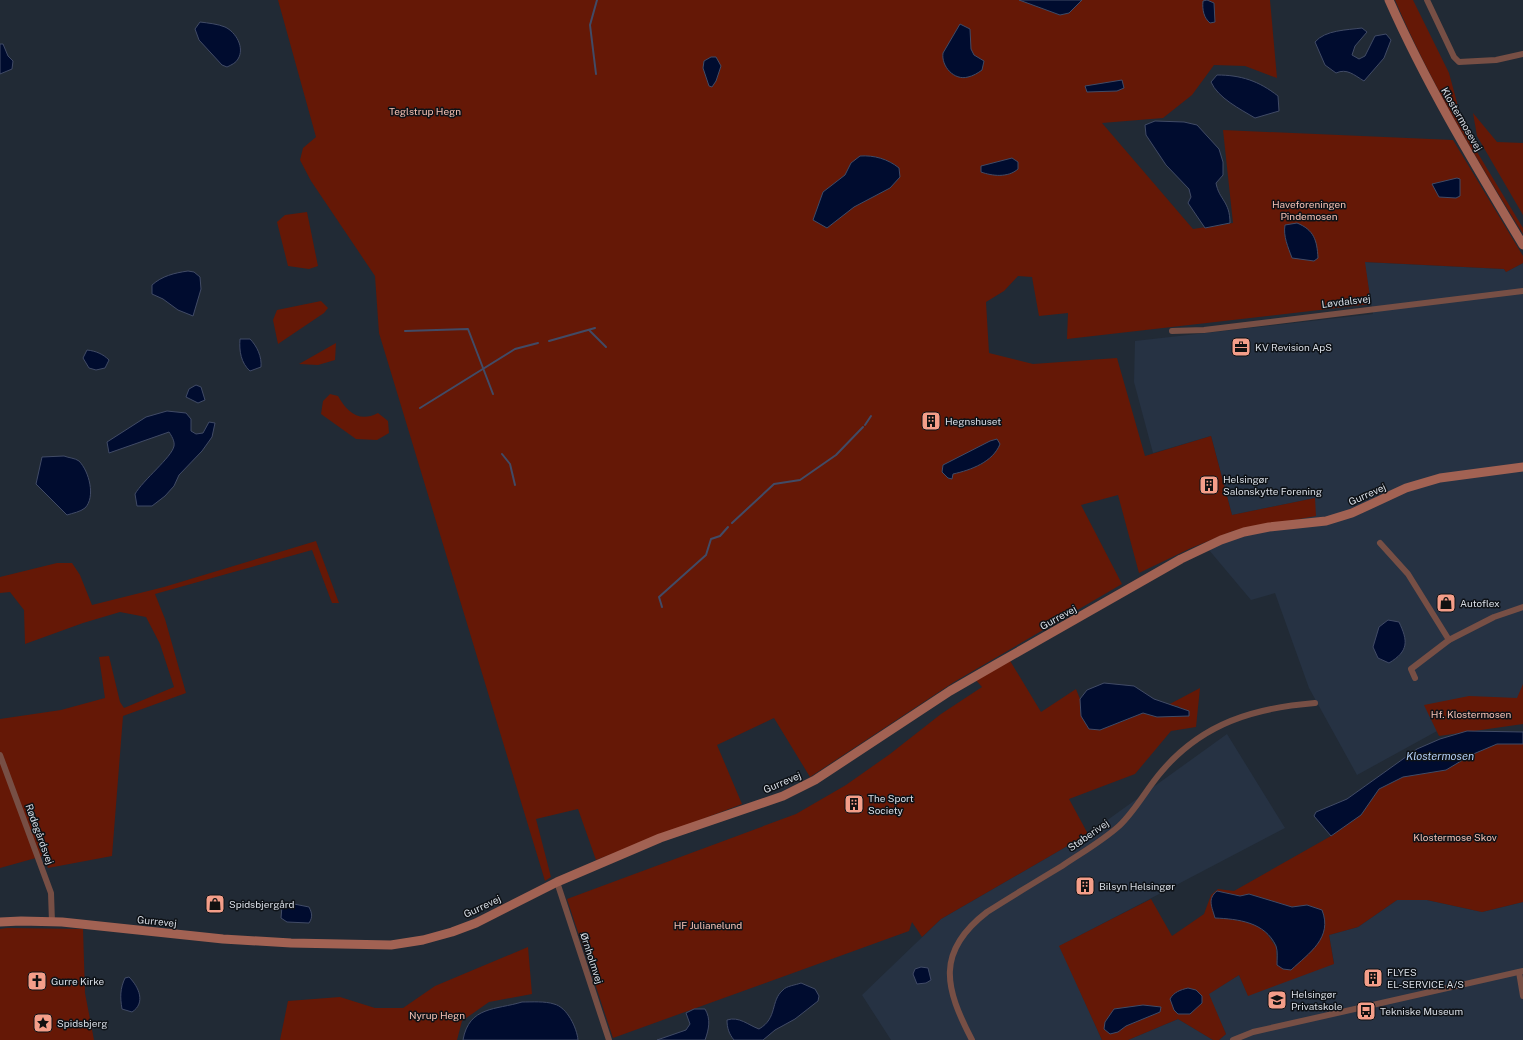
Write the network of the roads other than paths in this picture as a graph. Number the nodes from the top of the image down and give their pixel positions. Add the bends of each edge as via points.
1 (1389, 0) edge
2 (1427, 0) edge
3 (1523, 54) edge
4 (1523, 245) edge
5 (1523, 291) edge
6 (1172, 331) dead end
7 (1523, 467) edge
8 (1380, 544) dead end
9 (1523, 607) edge
10 (1449, 640) junction
11 (1416, 678) dead end
12 (1315, 703) dead end
13 (0, 755) edge
14 (557, 882) junction
15 (0, 922) edge
16 (52, 922) junction
17 (1521, 971) edge
18 (1523, 996) edge
19 (609, 1040) edge
20 (972, 1040) edge
21 (1233, 1040) edge

1 - 4 street, Klostermosevej via 1435,95
2 - 3 street via 1454,57 1459,62 1496,60
5 - 6 street, Løvdalsvej via 1204,330
7 - 14 street, Gurrevej via 1440,478 1406,488 1352,513 1326,521 1269,527 1221,540 1181,559 950,691 814,780 782,796 660,838
8 - 10 street via 1408,574
9 - 10 street via 1488,620
10 - 11 street via 1411,669
12 - 20 street, Støberivej via 1266,709 1243,716 1217,727 1194,741 1166,767 1120,825 972,923 958,944 949,975 957,1012
13 - 16 street, Rødegårdsvej via 51,893
14 - 16 street, Gurrevej via 452,932 391,944 259,942
14 - 19 street, Ørnholmvej
15 - 16 street, Gurrevej
17 - 18 street
17 - 21 street via 1253,1032

